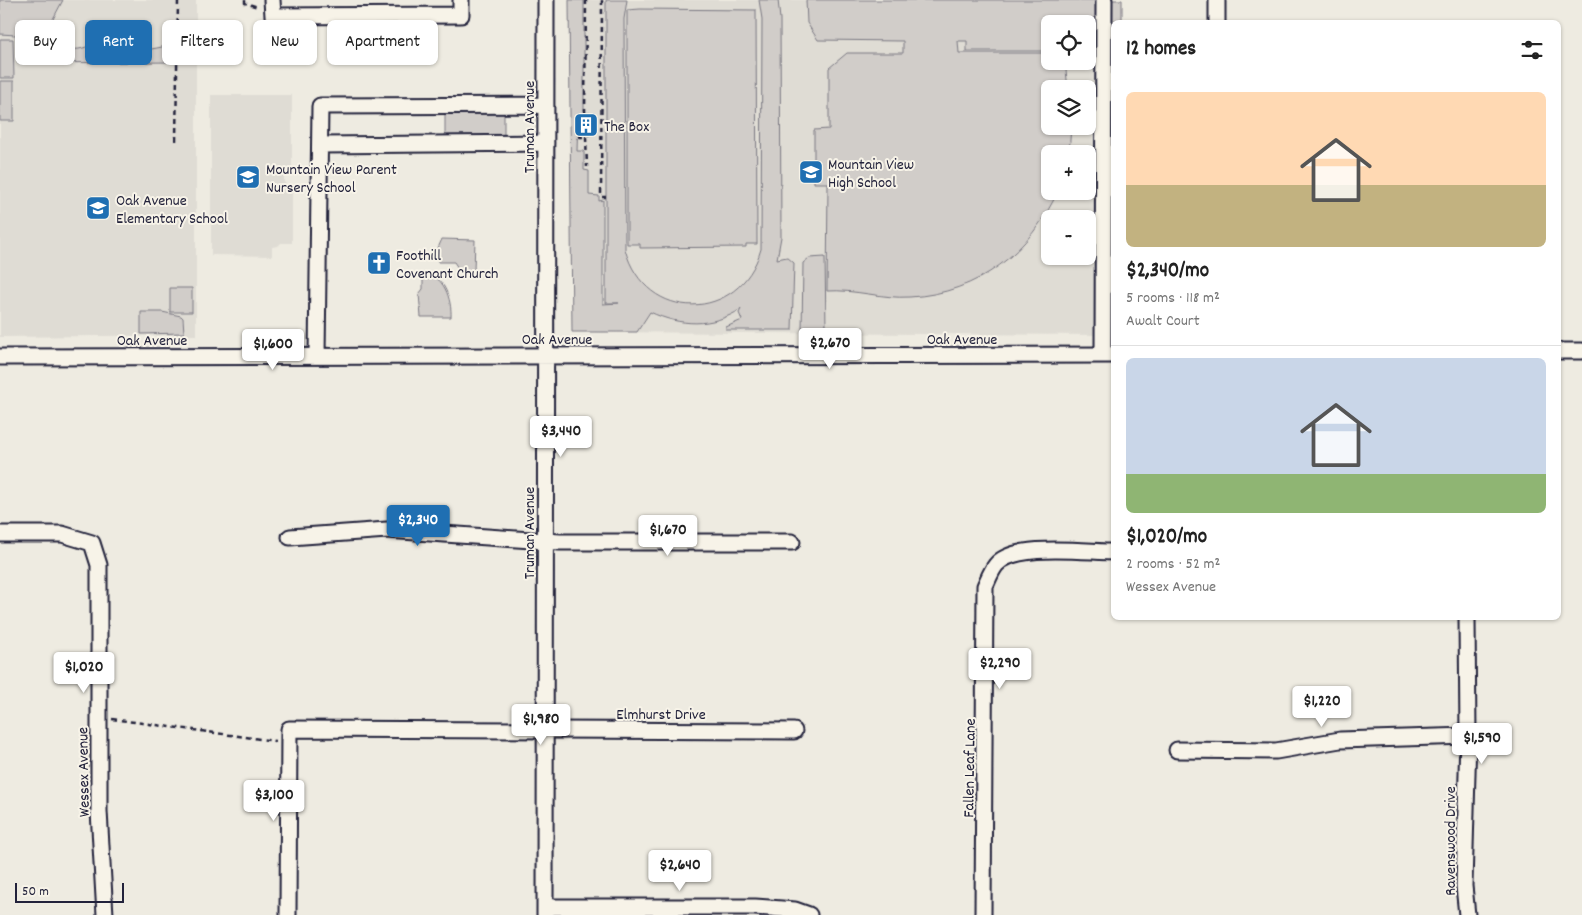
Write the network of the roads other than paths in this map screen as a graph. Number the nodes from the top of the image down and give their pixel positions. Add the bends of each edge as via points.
1 (272, 0) edge
2 (461, 0) edge
3 (546, 0) edge
4 (1104, 0) edge
5 (1217, 0) edge
6 (1217, 20) edge
7 (546, 105) junction
8 (546, 142) junction
9 (320, 145) junction
10 (1561, 351) edge
11 (1582, 351) edge
12 (1109, 355) edge
13 (317, 356) junction
14 (546, 356) junction
15 (0, 357) edge
16 (0, 534) edge
17 (290, 537) dead end
18 (546, 541) junction
19 (792, 542) dead end
20 (1111, 552) edge
21 (1467, 620) edge
22 (546, 731) junction
23 (794, 731) dead end
24 (1468, 736) junction
25 (1177, 750) dead end
26 (545, 911) edge
27 (800, 913) edge
28 (105, 915) edge
29 (288, 915) edge
30 (983, 915) edge
31 (1467, 915) edge

1 - 2 street via 272,16 461,15
3 - 7 street, Truman Avenue
4 - 12 street
5 - 6 street
7 - 8 street, Truman Avenue
7 - 9 street via 320,106
8 - 9 street
8 - 14 street, Truman Avenue
9 - 13 street
10 - 11 street
12 - 14 street, Oak Avenue
13 - 14 street, Oak Avenue
13 - 15 street, Oak Avenue
14 - 18 street, Truman Avenue
16 - 28 street, Wessex Avenue via 62,534 92,543 99,565 99,811
17 - 18 street via 387,530
18 - 19 street
18 - 22 street, Truman Avenue
20 - 30 street, Fallen Leaf Lane via 1034,551 1009,555 996,565 985,586
21 - 24 street, Ravenswood Drive
22 - 23 street, Elmhurst Drive
22 - 26 street, Truman Avenue
22 - 29 street, Elmhurst Drive via 289,736
24 - 25 street via 1340,740 1276,751
24 - 31 street, Ravenswood Drive via 1464,886
26 - 27 street via 756,907

